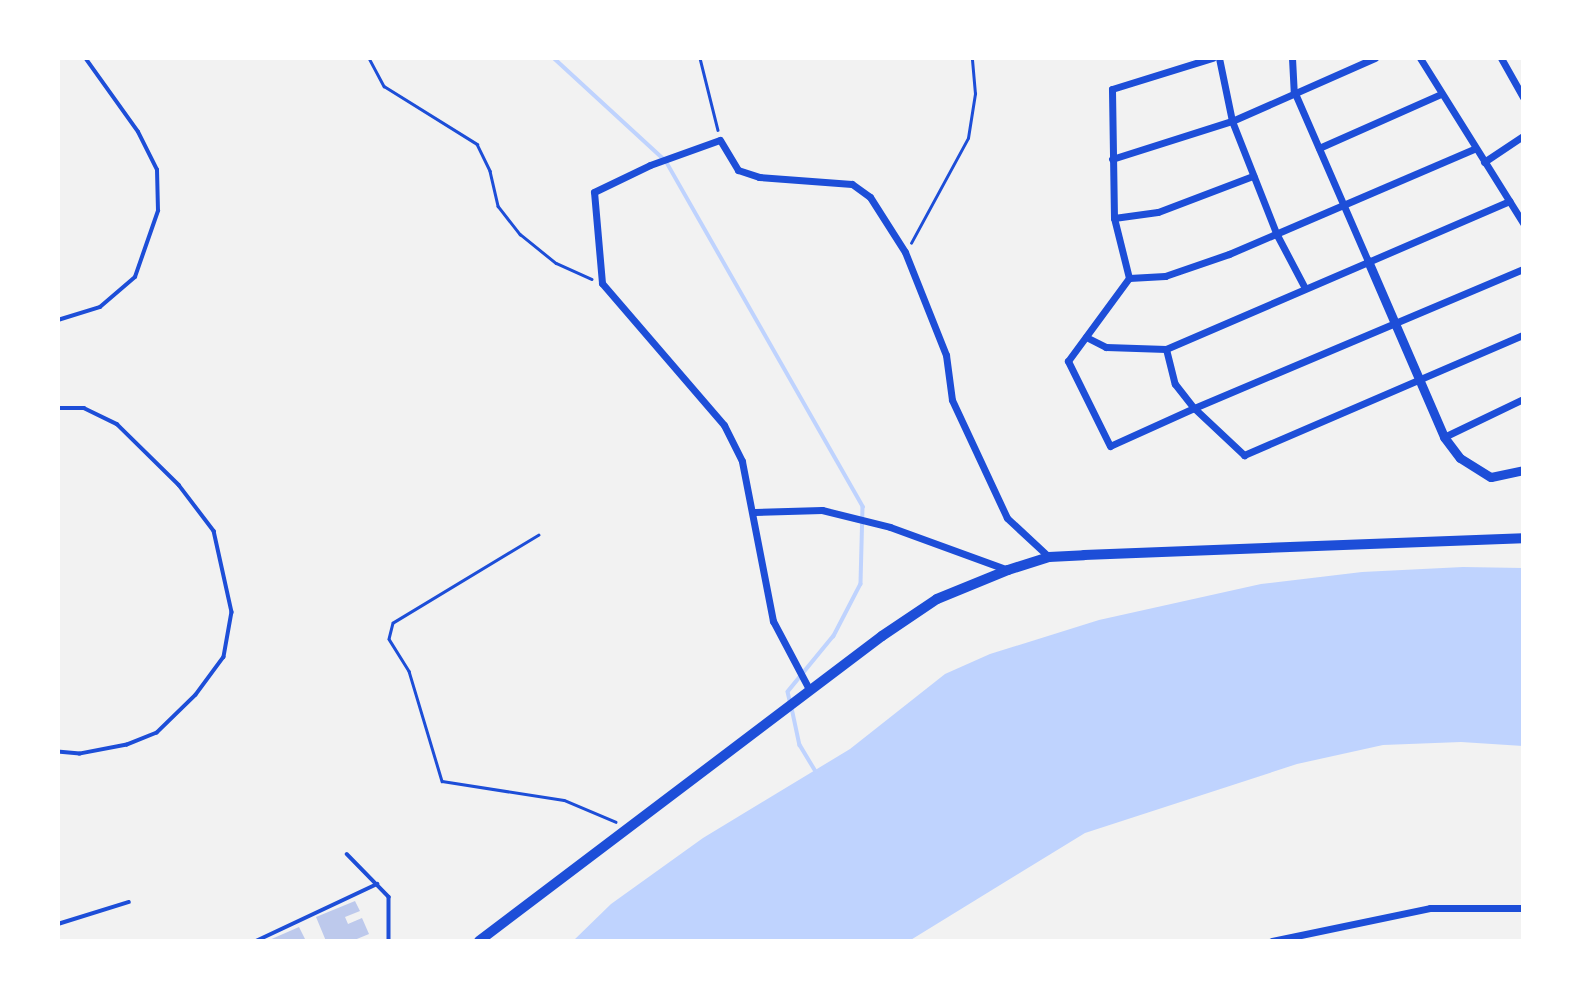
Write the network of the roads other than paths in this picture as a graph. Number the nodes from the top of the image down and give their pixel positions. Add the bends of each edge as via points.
1 (85, 58) edge
2 (1212, 58) edge
3 (1219, 58) edge
4 (1292, 58) edge
5 (1375, 58) edge
6 (1420, 58) edge
7 (1501, 58) edge
8 (1360, 61) edge
9 (1294, 91) junction
10 (1441, 94) junction
11 (1523, 97) edge
12 (1232, 121) junction
13 (1523, 136) edge
14 (1319, 148) junction
15 (1474, 149) junction
16 (1112, 159) junction
17 (1484, 162) junction
18 (1253, 176) junction
19 (1509, 201) junction
20 (1343, 203) junction
21 (1114, 218) junction
22 (1523, 223) edge
23 (1277, 235) junction
24 (1368, 261) junction
25 (1523, 268) edge
26 (1129, 278) junction
27 (1305, 288) junction
28 (58, 320) edge
29 (1394, 322) junction
30 (1523, 335) edge
31 (1086, 337) junction
32 (1166, 349) junction
33 (1419, 379) junction
34 (1523, 399) edge
35 (58, 408) edge
36 (1194, 408) junction
37 (1444, 437) junction
38 (1523, 470) edge
39 (755, 512) junction
40 (1523, 538) edge
41 (1049, 557) junction
42 (1008, 570) junction
43 (809, 690) junction
44 (58, 752) edge
45 (347, 854) dead end
46 (377, 884) junction
47 (129, 902) dead end
48 (1523, 908) edge
49 (58, 924) edge
50 (257, 941) edge
51 (389, 941) edge
52 (479, 941) edge
53 (1272, 941) edge

1 - 28 lane via 138,132 157,170 158,211 135,277 100,307
2 - 16 street via 1112,89
3 - 12 street
4 - 9 street
5 - 8 street
6 - 10 street
7 - 11 street
8 - 9 street
9 - 12 street
9 - 14 street
10 - 14 street
10 - 15 street
12 - 16 street
12 - 18 street
13 - 17 street
14 - 20 street
15 - 17 street
15 - 20 street
16 - 21 street
17 - 19 street
18 - 21 street via 1158,212
18 - 23 street
19 - 22 street
19 - 24 street
20 - 23 street
20 - 24 street
21 - 26 street
23 - 26 street via 1165,276
23 - 27 street
24 - 27 street
24 - 29 street
25 - 29 street
26 - 31 street
27 - 32 street
29 - 33 street
29 - 36 street
30 - 33 street
31 - 32 street via 1106,348
31 - 36 street via 1068,361 1110,446
32 - 36 street via 1175,384
33 - 36 street via 1244,455
33 - 37 street
34 - 37 street
35 - 44 lane via 84,408 117,424 179,485 214,531 232,612 224,657 196,695 157,733 127,745 80,754
37 - 38 street via 1460,458 1491,477
39 - 41 street via 742,461 724,425 602,283 594,192 650,165 720,140 738,170 759,177 852,184 870,197 905,252 946,355 952,400 1007,517
39 - 42 street via 822,510 879,524
39 - 43 street via 774,621
40 - 41 main road
41 - 42 main road
42 - 43 main road via 937,599
43 - 52 main road
45 - 46 lane
46 - 50 lane
46 - 51 lane via 389,897
47 - 49 lane
48 - 53 street via 1430,908

